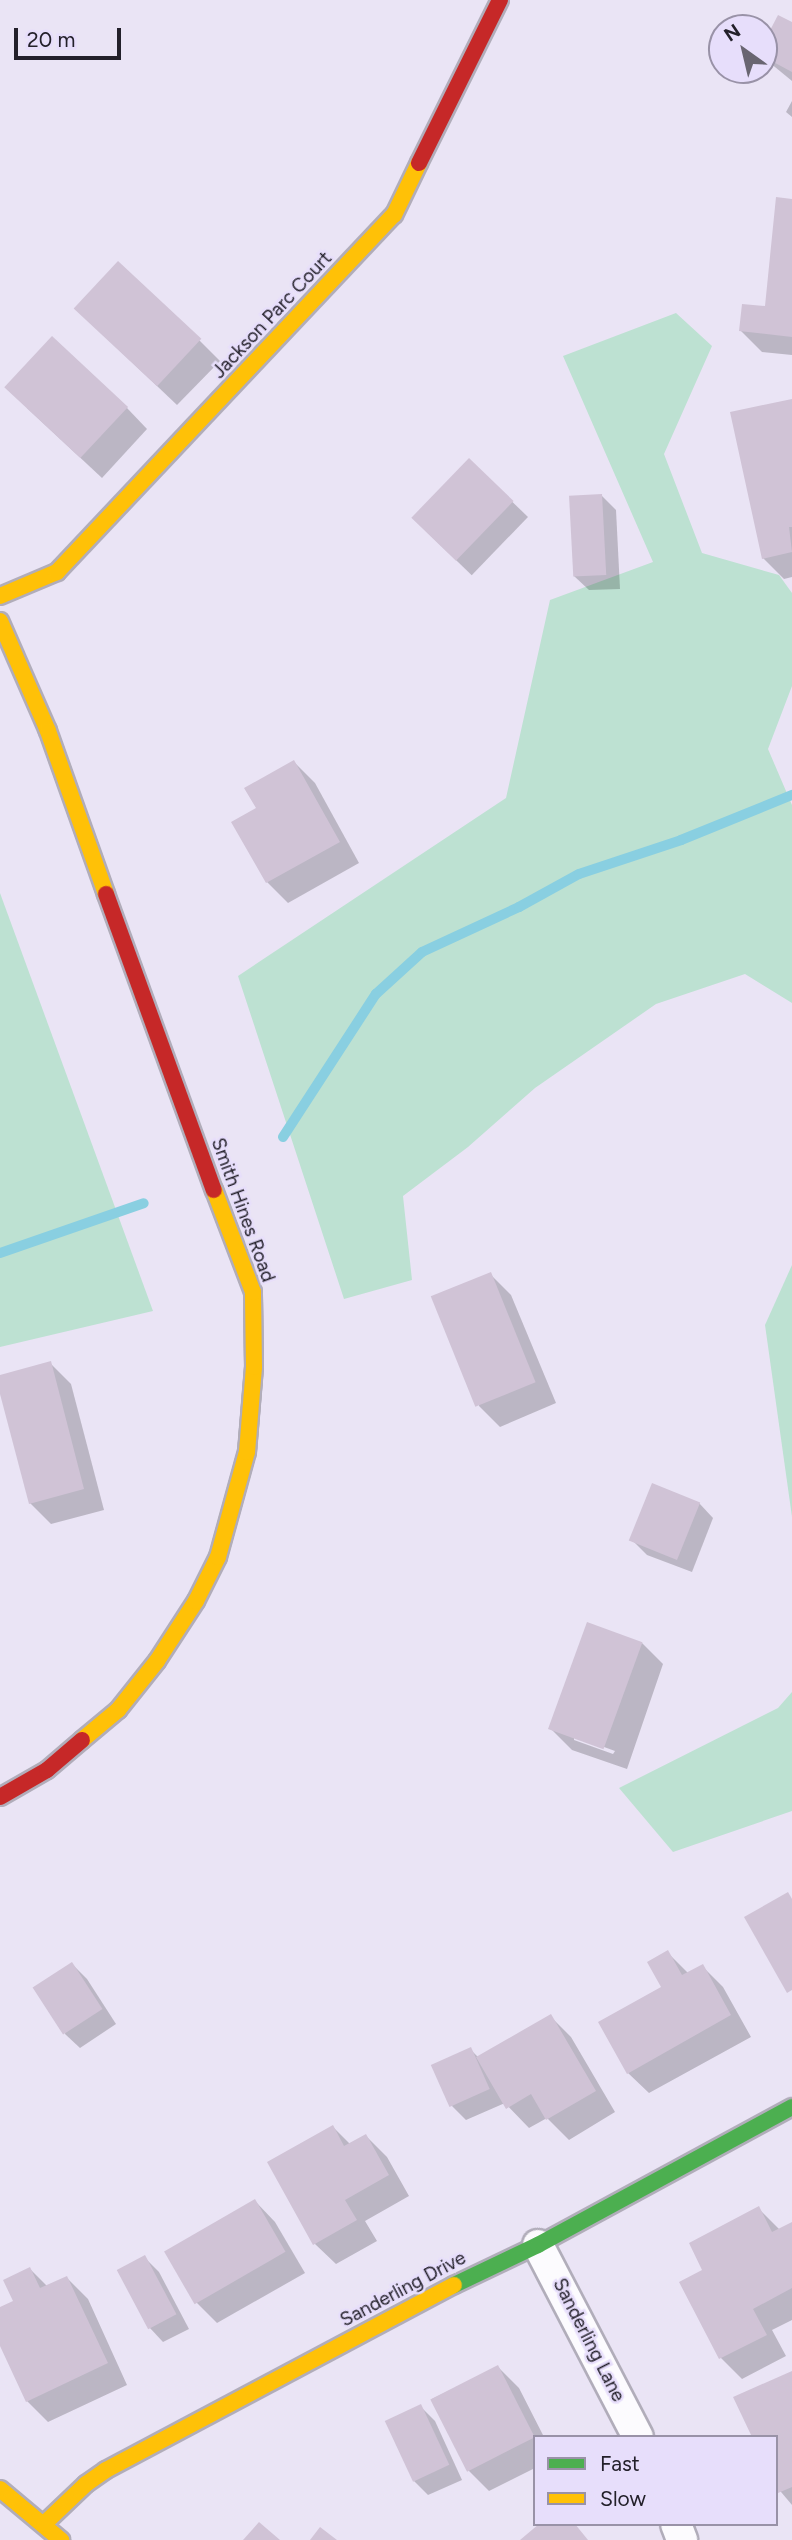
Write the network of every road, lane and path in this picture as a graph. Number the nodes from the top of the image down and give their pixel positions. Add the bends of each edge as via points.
1 (499, 0) edge
2 (0, 596) edge
3 (0, 621) edge
4 (0, 1797) edge
5 (792, 2107) edge
6 (538, 2245) junction
7 (637, 2435) edge
8 (0, 2489) edge
9 (44, 2524) junction
10 (61, 2540) edge

1 - 2 street, Jackson Parc Court via 394,215 57,572
3 - 4 street, Smith Hines Road via 48,732 253,1292 254,1367 247,1452 218,1557 196,1601 118,1710 47,1770
5 - 6 street, Sanderling Drive
6 - 7 street, Sanderling Lane
6 - 9 street, Sanderling Drive via 459,2282 106,2470
8 - 9 street
9 - 10 street

